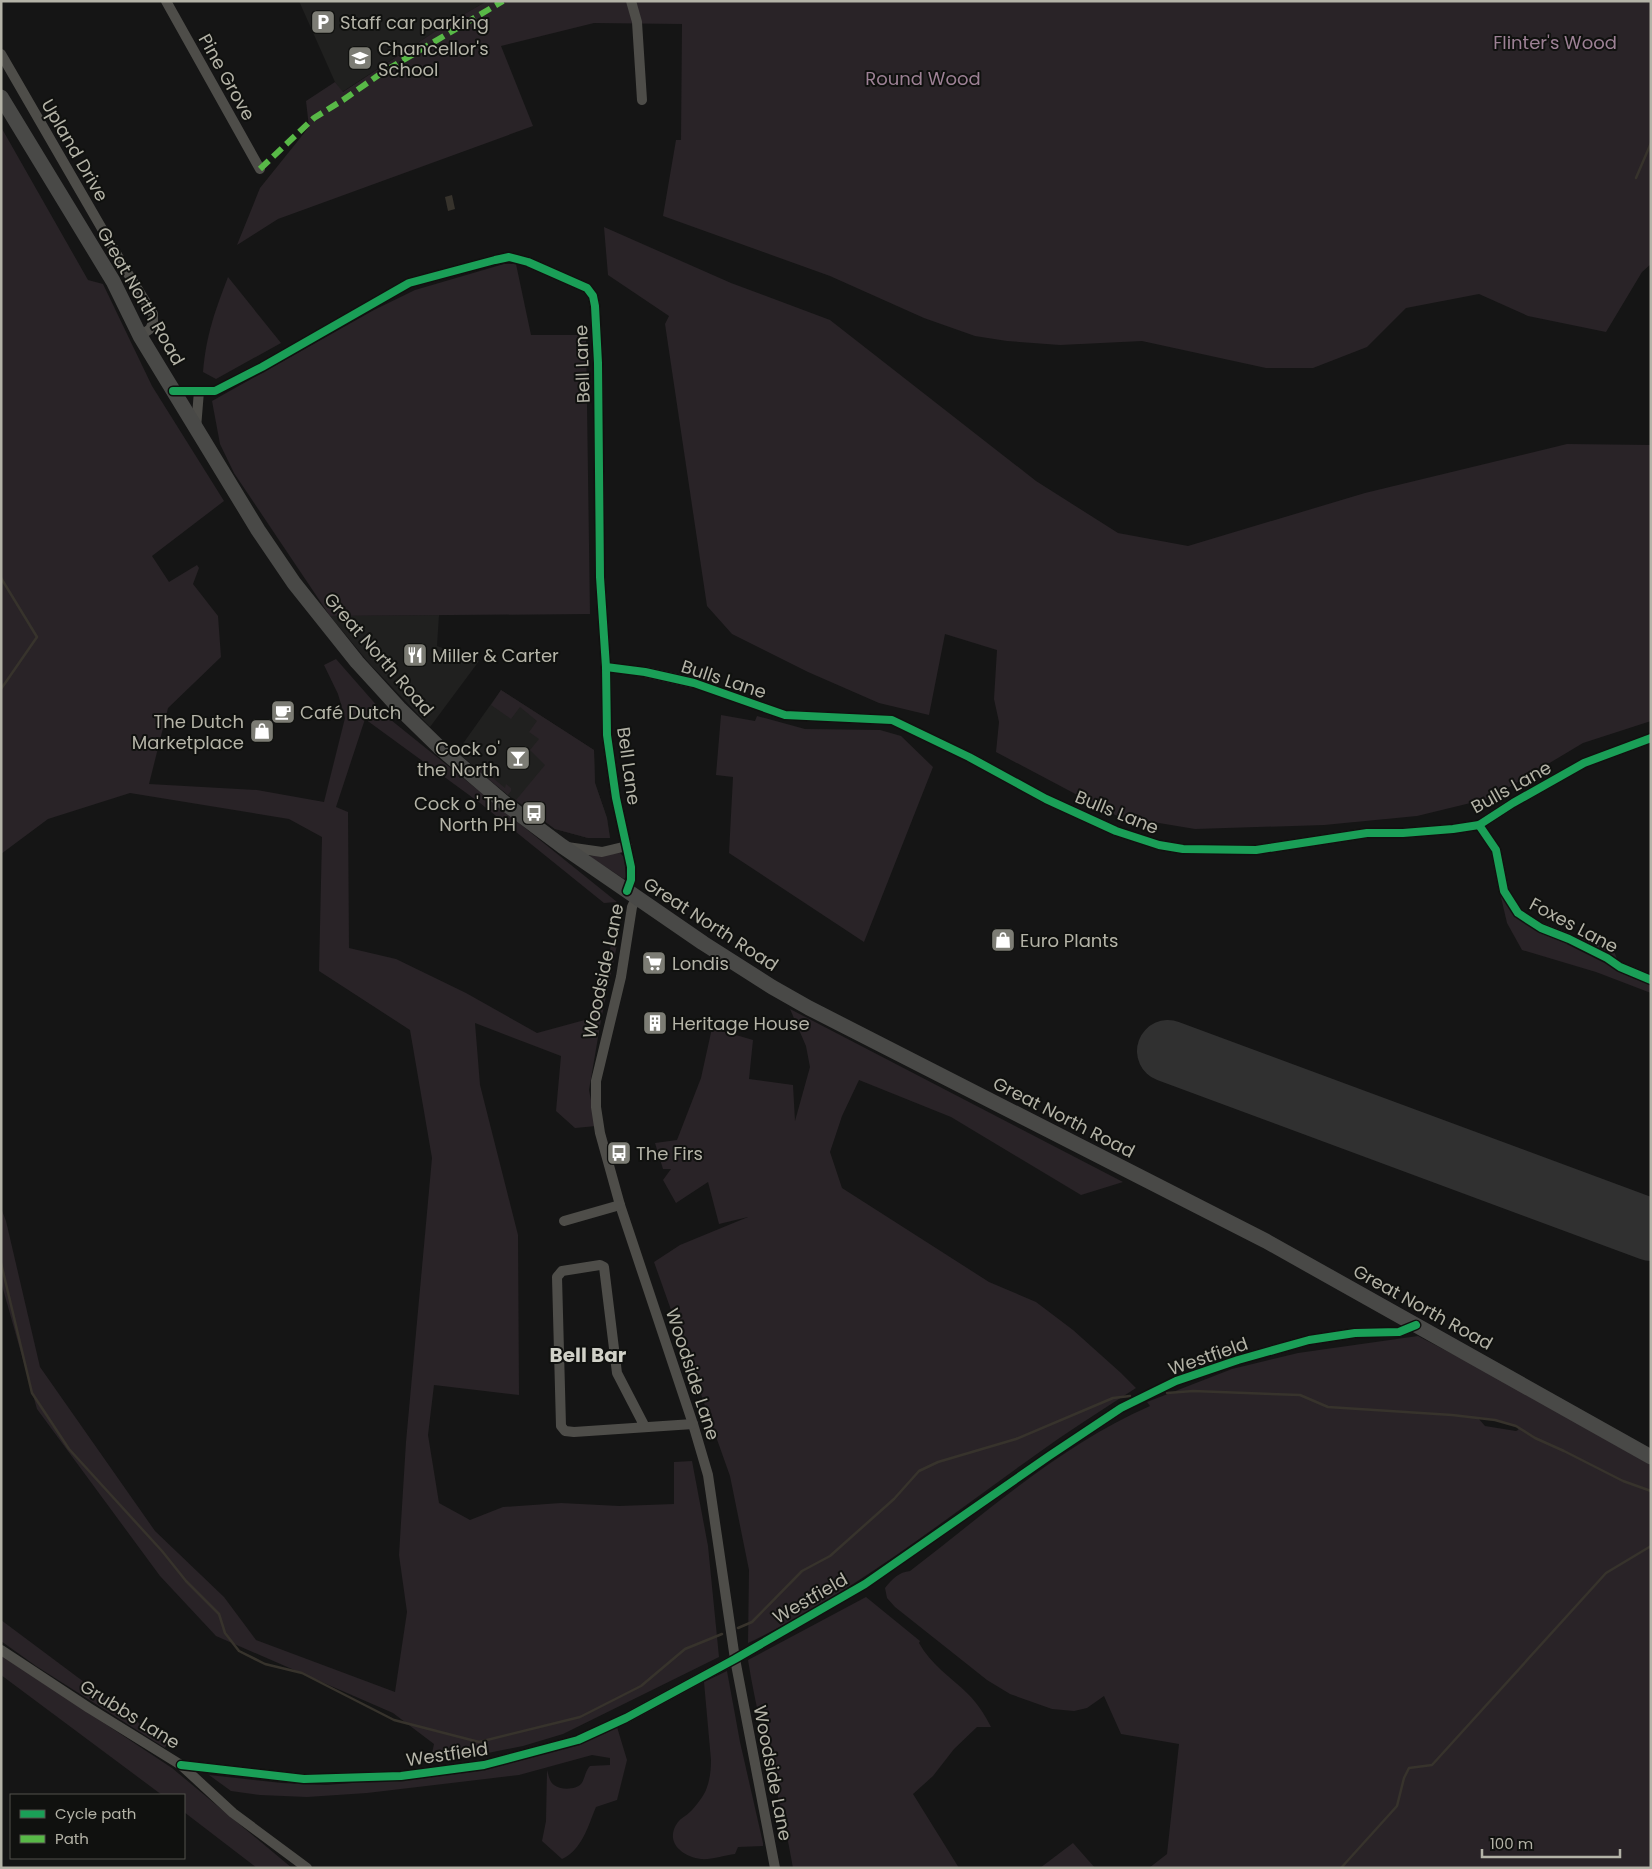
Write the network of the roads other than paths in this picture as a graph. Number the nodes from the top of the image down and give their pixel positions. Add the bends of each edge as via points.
1 (166, 1) edge
2 (631, 1) edge
3 (1, 54) edge
4 (1, 97) edge
5 (642, 100) dead end
6 (260, 169) dead end
7 (140, 336) junction
8 (173, 390) junction
9 (199, 391) junction
10 (196, 429) junction
11 (606, 667) junction
12 (1651, 738) edge
13 (1479, 825) junction
14 (562, 846) junction
15 (627, 846) junction
16 (631, 894) junction
17 (1651, 980) edge
18 (620, 1205) junction
19 (564, 1221) dead end
20 (1416, 1325) junction
21 (693, 1424) junction
22 (645, 1427) junction
23 (1651, 1457) edge
24 (1, 1650) edge
25 (734, 1659) junction
26 (181, 1765) junction
27 (307, 1868) edge
28 (775, 1868) edge

1 - 6 street, Pine Grove
2 - 5 street via 637,22
3 - 7 street, Upland Drive via 153,314 150,329
4 - 7 main road, Great North Road via 113,282
7 - 8 main road, Great North Road
8 - 9 street, Bell Lane
8 - 10 main road, Great North Road
9 - 10 street
9 - 11 street, Bell Lane via 215,391 255,371 409,283 495,260 509,257 528,262 587,288 595,306 598,363 600,577
10 - 14 main road, Great North Road via 294,583 357,662 446,753
11 - 13 street, Bulls Lane via 694,683 785,715 892,720 1116,831 1183,850 1256,850 1367,833 1403,833
11 - 15 street, Bell Lane via 607,735
12 - 13 street, Bulls Lane via 1584,763
13 - 17 street, Foxes Lane via 1496,850 1504,891 1518,913 1542,928 1569,938 1620,967
14 - 15 street via 602,852
14 - 16 main road, Great North Road
15 - 16 street, Bell Lane
16 - 18 street, Woodside Lane via 632,907 621,976 596,1081 600,1133
16 - 20 main road, Great North Road via 809,1008 1266,1241
18 - 19 street
18 - 21 street, Woodside Lane
20 - 23 main road, Great North Road
20 - 25 street, Westfield via 1399,1332 1309,1340 1176,1381 1121,1408 865,1584
21 - 22 street
21 - 25 street, Woodside Lane via 708,1475
22 - 22 street via 574,1432 561,1426 557,1277 562,1271 604,1267 617,1373
24 - 26 street, Grubbs Lane
25 - 26 street, Westfield via 626,1718 578,1740 484,1764 401,1776 304,1779
25 - 28 street, Woodside Lane
26 - 27 street, Grubbs Lane via 233,1813

